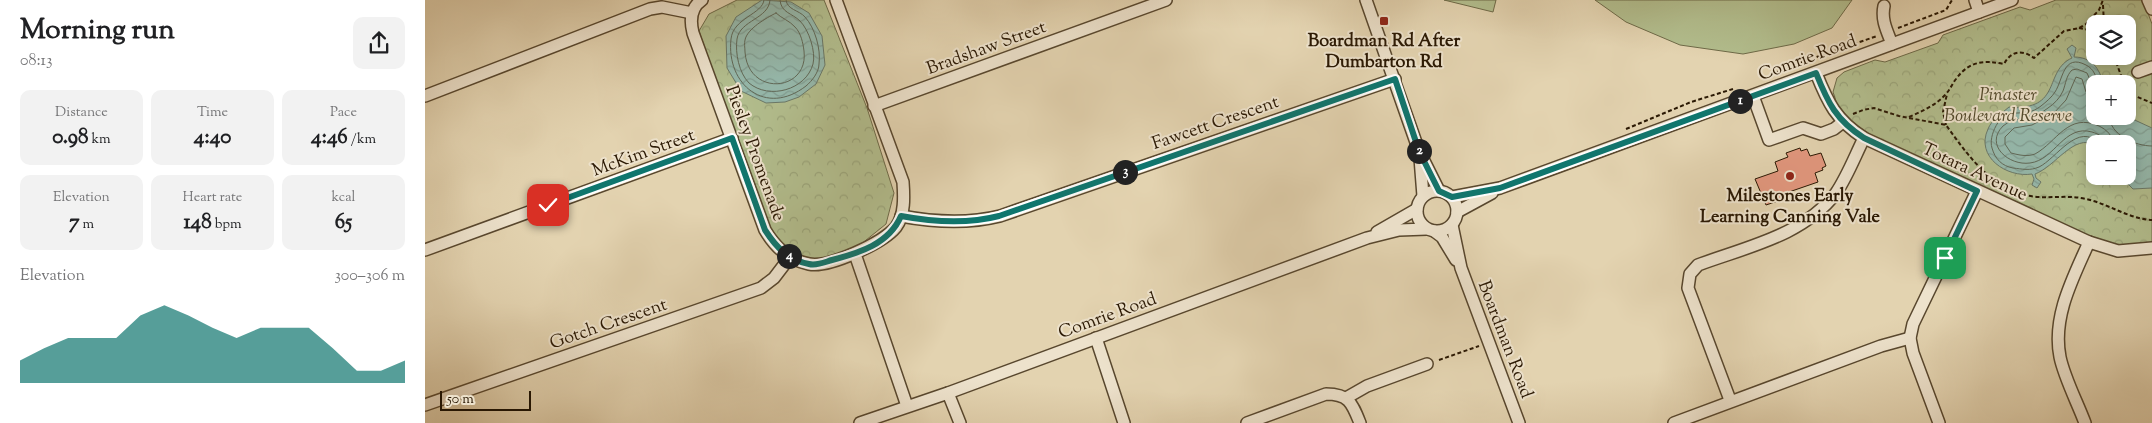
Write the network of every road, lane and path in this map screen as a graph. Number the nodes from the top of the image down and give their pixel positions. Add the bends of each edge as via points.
1 (702, 0) edge
2 (836, 0) edge
3 (1166, 0) edge
4 (1366, 0) edge
5 (1952, 0) edge
6 (1975, 0) edge
7 (2012, 0) edge
8 (2148, 0) edge
9 (2103, 1) edge
10 (1884, 6) dead end
11 (2152, 9) edge
12 (1979, 12) junction
13 (692, 13) junction
14 (2104, 15) edge
15 (2079, 28) junction
16 (2086, 29) edge
17 (1893, 30) dead end
18 (1892, 44) junction
19 (2152, 67) edge
20 (2138, 72) dead end
21 (1816, 73) junction
22 (1395, 79) junction
23 (1947, 94) junction
24 (425, 96) edge
25 (1753, 96) junction
26 (2136, 96) edge
27 (2152, 103) edge
28 (874, 106) junction
29 (1909, 117) junction
30 (1847, 119) junction
31 (1947, 125) junction
32 (732, 138) junction
33 (1864, 138) junction
34 (1419, 151) junction
35 (1500, 188) junction
36 (1439, 191) junction
37 (1977, 191) junction
38 (1423, 196) junction
39 (1452, 197) junction
40 (1417, 209) junction
41 (1457, 212) junction
42 (901, 216) junction
43 (2152, 220) edge
44 (1452, 225) junction
45 (1431, 230) junction
46 (1367, 238) junction
47 (2089, 242) junction
48 (2152, 248) edge
49 (425, 250) edge
50 (855, 254) junction
51 (790, 257) junction
52 (1461, 268) junction
53 (1096, 338) junction
54 (1910, 338) junction
55 (1479, 346) dead end
56 (1427, 364) joint
57 (948, 393) junction
58 (1346, 398) junction
59 (1730, 400) junction
60 (425, 405) edge
61 (907, 406) junction
62 (860, 423) edge
63 (960, 423) edge
64 (1124, 423) edge
65 (1247, 423) edge
66 (1360, 423) edge
67 (1519, 423) edge
68 (1674, 423) edge
69 (1939, 423) edge
70 (2085, 423) edge

1 - 13 street
2 - 28 street, Piesley Promenade
3 - 28 street, Bradshaw Street
4 - 22 street
5 - 17 path via 1946,10
6 - 12 street
7 - 12 street, Comrie Road
8 - 11 street
9 - 14 path
9 - 15 path via 2092,18
10 - 18 street via 1883,22
12 - 18 street, Comrie Road
13 - 24 street via 662,7 650,9
13 - 32 street, Piesley Promenade via 693,34
15 - 16 path
15 - 23 path via 2059,34 2034,58 2020,51 2010,55 2004,64 1989,61 1971,65 1956,79
18 - 21 street, Comrie Road
19 - 20 street
21 - 25 street, Comrie Road
21 - 30 street, Totara Avenue via 1833,111
22 - 34 street
22 - 42 street, Fawcett Crescent via 999,216 941,222
23 - 29 path
23 - 31 path via 1943,112
25 - 30 street via 1769,140 1803,128 1821,134
25 - 35 street, Comrie Road
26 - 27 path
28 - 42 street, Piesley Promenade via 903,182 905,197
29 - 30 path via 1874,108
29 - 31 path
30 - 33 street, Totara Avenue
31 - 43 path via 1987,176 2013,190 2037,197 2087,199 2137,218
32 - 49 street, McKim Street
32 - 51 street, Piesley Promenade via 765,230 777,248
33 - 37 street, Totara Avenue
33 - 59 street via 1837,191 1820,212 1796,228 1698,265 1689,274 1688,288
34 - 36 street
34 - 38 street
35 - 39 street, Comrie Road
35 - 41 street, Comrie Road
36 - 38 street
36 - 39 street
37 - 47 street, Totara Avenue
37 - 54 street via 1913,324
38 - 40 street
39 - 41 street
40 - 45 street, Boardman Road via 1419,220
40 - 46 street, Comrie Road
41 - 44 street
42 - 50 street, Piesley Promenade via 897,226 881,242
44 - 45 street via 1447,229
44 - 52 street, Boardman Road
45 - 46 street, Comrie Road via 1399,230
45 - 52 street, Boardman Road via 1442,237
46 - 53 street, Comrie Road
47 - 48 street, Totara Avenue via 2118,252
47 - 70 street via 2064,299 2059,328 2060,358
50 - 51 street, Piesley Promenade via 815,265
50 - 61 street
51 - 60 street, Gotch Crescent via 774,278 761,288
52 - 67 street, Boardman Road
53 - 57 street, Comrie Road
53 - 64 street
54 - 59 street
54 - 69 street
55 - 56 path
56 - 58 street via 1367,386
57 - 61 street, Comrie Road
57 - 63 street
58 - 65 street via 1326,394
58 - 66 street
59 - 68 street
61 - 62 street, Comrie Road

